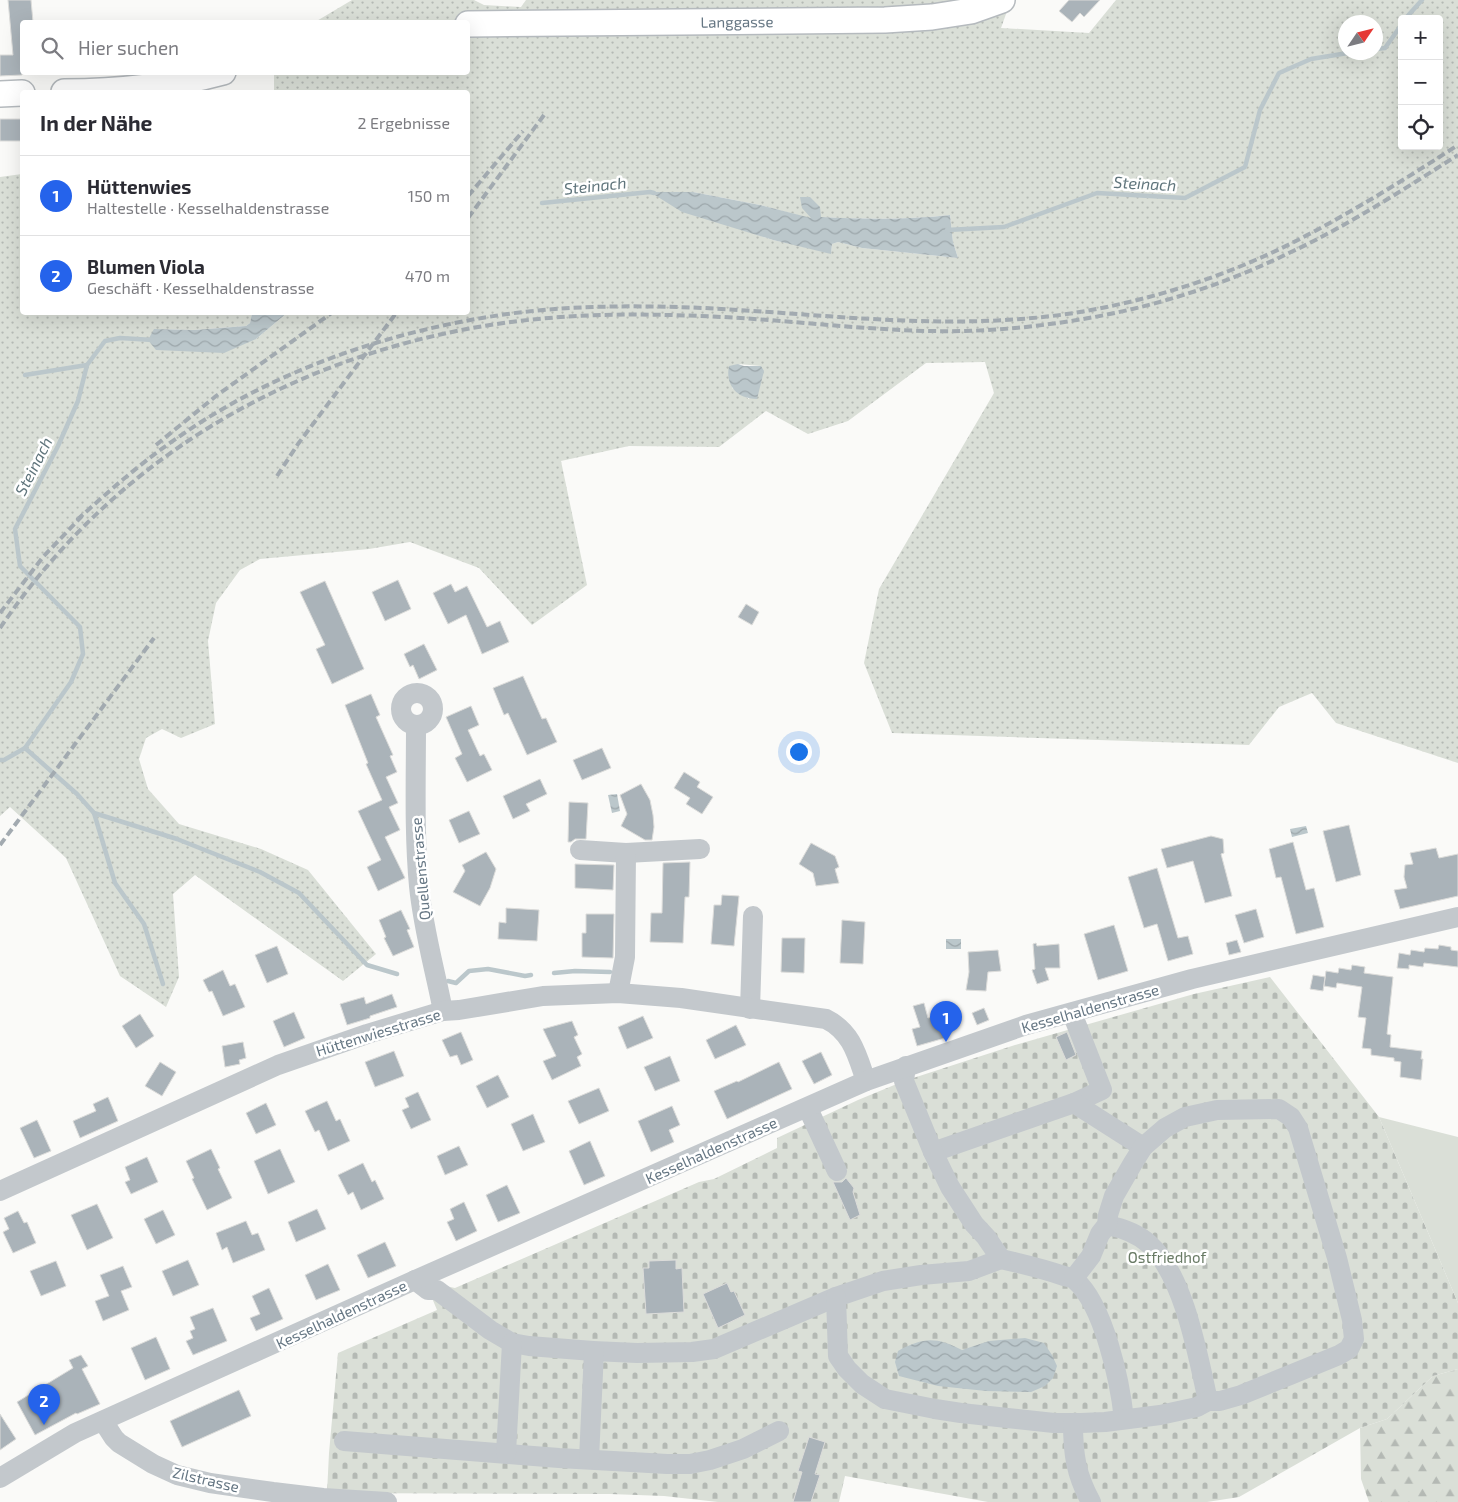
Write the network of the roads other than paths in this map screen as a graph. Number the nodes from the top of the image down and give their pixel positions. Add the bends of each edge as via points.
1 (1002, 0) edge
2 (470, 24) edge
3 (210, 75) edge
4 (108, 90) edge
5 (20, 93) edge
6 (0, 94) edge
7 (416, 725) dead end
8 (700, 849) dead end
9 (580, 850) dead end
10 (626, 853) junction
11 (753, 916) dead end
12 (1458, 917) edge
13 (618, 993) junction
14 (750, 1008) junction
15 (443, 1011) junction
16 (1072, 1013) junction
17 (906, 1066) junction
18 (866, 1081) junction
19 (1074, 1103) junction
20 (811, 1115) dead end
21 (1143, 1147) junction
22 (933, 1152) junction
23 (836, 1172) dead end
24 (0, 1191) edge
25 (1107, 1225) junction
26 (1001, 1259) junction
27 (1074, 1278) junction
28 (415, 1280) junction
29 (836, 1297) junction
30 (512, 1343) junction
31 (594, 1351) junction
32 (1208, 1401) junction
33 (1124, 1419) junction
34 (103, 1421) junction
35 (1072, 1423) junction
36 (779, 1431) dead end
37 (344, 1441) dead end
38 (506, 1453) junction
39 (589, 1460) junction
40 (0, 1478) edge
41 (351, 1501) edge
42 (386, 1502) edge
43 (1091, 1502) edge

1 - 2 main road, Langgasse via 964,12 885,20
3 - 4 main road
5 - 6 main road
7 - 15 street, Quellenstrasse via 415,818 419,888
8 - 10 street
9 - 10 street
10 - 13 street via 625,956
11 - 14 street
12 - 16 street, Kesselhaldenstrasse via 1192,979
13 - 14 street, Hüttenwiesstrasse
13 - 15 street, Hüttenwiesstrasse via 543,996
14 - 18 street, Hüttenwiesstrasse via 826,1019 838,1025 852,1045
15 - 24 street, Hüttenwiesstrasse via 278,1065
16 - 17 street, Kesselhaldenstrasse via 1026,1025
16 - 19 street via 1102,1090
17 - 18 street, Kesselhaldenstrasse
17 - 22 street via 904,1081
18 - 28 street, Kesselhaldenstrasse
19 - 21 street
19 - 22 street
20 - 23 street
21 - 25 street via 1114,1196
21 - 32 street via 1164,1128 1185,1117 1217,1110 1279,1109 1291,1116 1298,1128 1336,1258 1353,1330 1354,1339 1349,1349 1240,1394 1220,1401
22 - 26 street via 952,1191
25 - 27 street via 1091,1256
25 - 32 street via 1134,1234 1150,1244 1170,1271 1185,1308
26 - 27 street
26 - 29 street via 969,1270 883,1281
27 - 33 street via 1090,1299 1107,1340
28 - 30 street via 428,1290 438,1290
28 - 34 street, Kesselhaldenstrasse via 282,1348
29 - 31 street via 714,1349 639,1353
29 - 35 street via 838,1356 873,1393 885,1399 935,1409
30 - 31 street
30 - 38 street
31 - 39 street
32 - 33 street via 1197,1408
33 - 35 street
34 - 40 street, Kesselhaldenstrasse via 75,1433
34 - 41 street, Zilstrasse via 119,1443 177,1475 210,1483
35 - 43 street via 1077,1471
36 - 39 street via 743,1450 690,1464
37 - 38 street
38 - 39 street
41 - 42 street, Zilstrasse

